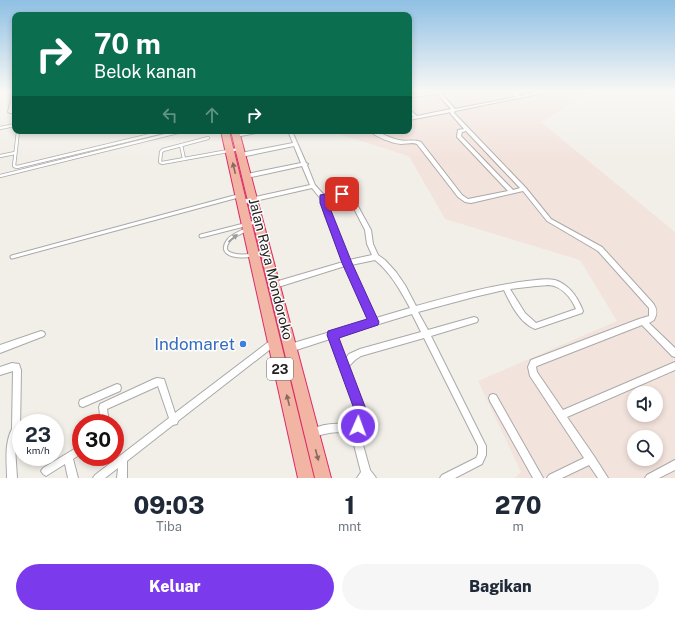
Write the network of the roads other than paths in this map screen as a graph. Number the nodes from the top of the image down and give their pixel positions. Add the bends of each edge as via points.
1 (412, 113) edge
2 (436, 113) edge
3 (452, 113) edge
4 (416, 117) junction
5 (412, 118) edge
6 (12, 126) edge
7 (0, 128) edge
8 (467, 129) junction
9 (18, 134) edge
10 (154, 134) edge
11 (170, 134) edge
12 (225, 134) edge
13 (235, 134) edge
14 (291, 134) edge
15 (379, 134) edge
16 (208, 138) dead end
17 (296, 144) junction
18 (181, 145) junction
19 (229, 150) junction
20 (240, 152) junction
21 (16, 153) junction
22 (0, 156) edge
23 (184, 159) junction
24 (305, 164) junction
25 (0, 176) edge
26 (246, 176) junction
27 (313, 186) junction
28 (524, 189) junction
29 (512, 192) junction
30 (323, 197) junction
31 (241, 199) junction
32 (253, 200) junction
33 (258, 221) junction
34 (248, 227) junction
35 (201, 236) dead end
36 (254, 255) junction
37 (12, 257) dead end
38 (376, 257) junction
39 (347, 263) junction
40 (506, 287) junction
41 (277, 291) junction
42 (265, 300) junction
43 (414, 310) junction
44 (474, 320) dead end
45 (374, 322) junction
46 (642, 322) junction
47 (41, 334) dead end
48 (426, 334) junction
49 (332, 335) junction
50 (274, 342) junction
51 (290, 348) junction
52 (0, 349) edge
53 (675, 353) edge
54 (344, 365) junction
55 (675, 366) edge
56 (0, 371) edge
57 (117, 388) dead end
58 (104, 394) junction
59 (492, 398) dead end
60 (83, 403) dead end
61 (106, 406) junction
62 (103, 414) edge
63 (561, 415) junction
64 (174, 421) junction
65 (312, 433) junction
66 (356, 434) junction
67 (297, 438) junction
68 (72, 455) edge
69 (68, 457) junction
70 (124, 458) edge
71 (591, 459) junction
72 (675, 465) edge
73 (114, 466) edge
74 (123, 466) edge
75 (46, 471) dead end
76 (366, 476) edge
77 (12, 478) edge
78 (73, 478) edge
79 (98, 478) edge
80 (122, 478) edge
81 (306, 478) edge
82 (323, 478) edge
83 (445, 478) edge
84 (538, 478) edge
85 (552, 478) edge
86 (603, 478) edge
87 (650, 478) edge

1 - 4 street
2 - 4 street
3 - 8 street
4 - 5 street
6 - 7 lane
8 - 28 street
8 - 29 street via 460,131 459,136
9 - 21 lane
10 - 21 lane via 17,167 14,166
11 - 25 lane
12 - 19 highway, Jalan Raya Mondoroko / 23
13 - 20 highway, Jalan Raya Mondoroko / 23
14 - 17 street
15 - 29 street via 394,140 419,143 460,196 467,200
16 - 18 lane
17 - 20 street
17 - 24 street
18 - 23 lane
18 - 23 lane via 161,152 160,162
19 - 20 lane
19 - 23 lane
31 -> 19 highway, Jalan Raya Mondoroko / 23
20 - 26 highway, Jalan Raya Mondoroko / 23
21 - 22 lane
24 - 26 street
24 - 27 street
26 - 32 highway, Jalan Raya Mondoroko / 23
27 - 30 street
27 - 32 street
28 - 29 street
28 - 46 street via 553,224 600,249 653,306 652,318
30 - 38 street via 342,194 352,200 368,230 370,244
30 - 39 street
31 - 32 street
31 - 34 highway, Jalan Raya Mondoroko / 23
31 - 37 lane
32 - 33 highway, Jalan Raya Mondoroko / 23
33 - 34 lane
33 - 41 highway, Jalan Raya Mondoroko / 23
34 - 35 lane
34 - 36 highway, Jalan Raya Mondoroko / 23
36 -> 34 lane via 232,256 226,247 234,236
36 - 42 highway, Jalan Raya Mondoroko / 23
38 - 39 street
38 - 43 street via 393,272
39 - 41 street
39 - 45 street
40 - 40 street via 529,322 535,326 580,311 576,302 556,283
40 - 43 street
41 - 42 highway
41 - 51 highway, Jalan Raya Mondoroko / 23
42 - 50 highway, Jalan Raya Mondoroko / 23
43 - 45 street
43 - 48 street
44 - 48 street
45 - 49 street
46 - 53 street
46 - 63 street via 534,363 533,373
47 - 52 street
48 - 54 street via 360,353
48 - 83 street via 482,446 482,455 478,462
49 - 51 street
49 - 54 street
50 - 64 street
67 -> 50 highway, Jalan Raya Mondoroko / 23
51 - 65 highway, Jalan Raya Mondoroko / 23
54 - 66 street via 361,413
55 - 63 street
56 - 77 street via 12,366 17,370 16,430 11,447
57 - 58 street
58 - 60 street
58 - 61 street
59 - 84 street
61 - 62 street via 103,408
61 - 64 street via 162,382
63 - 71 street
64 - 70 street
65 - 66 street via 344,427
65 - 67 street
65 -> 82 highway, Jalan Raya Mondoroko / 23
66 - 76 street
67 - 81 highway, Jalan Raya Mondoroko / 23
68 - 69 street
69 - 75 street
69 - 78 street
71 - 85 street
71 - 86 street
72 - 87 street
73 - 79 street
74 - 80 street

